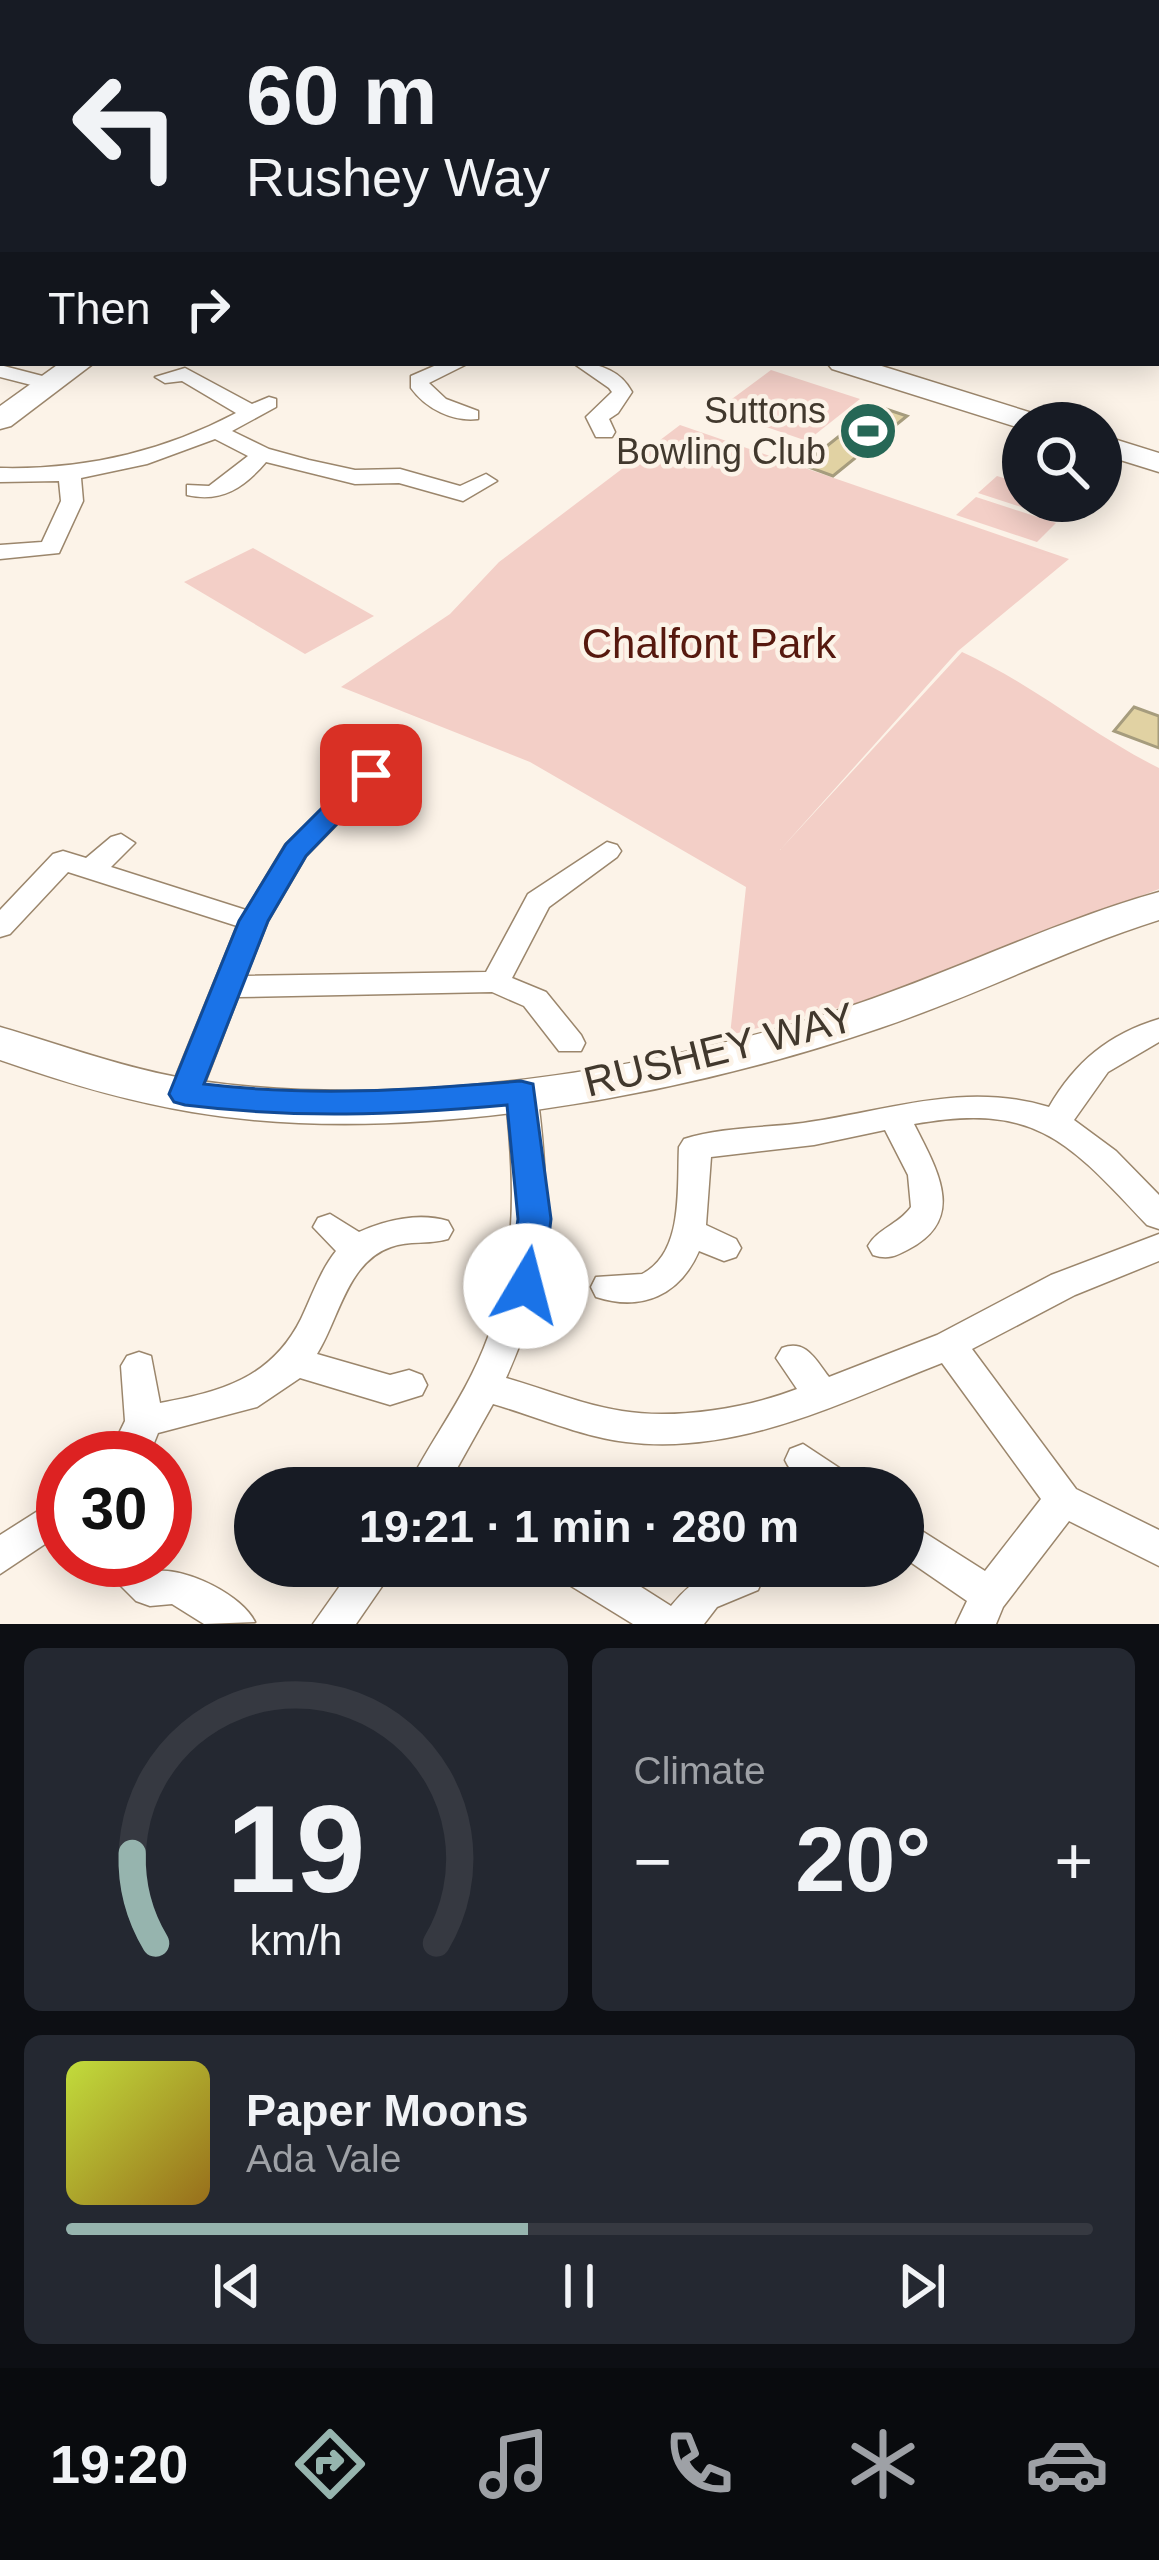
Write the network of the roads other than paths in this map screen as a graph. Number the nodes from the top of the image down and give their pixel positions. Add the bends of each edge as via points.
1 (75, 366) edge
2 (452, 366) edge
3 (598, 366) edge
4 (852, 366) edge
5 (0, 371) edge
6 (180, 372) edge
7 (47, 383) junction
8 (1002, 413) edge
9 (471, 415) dead end
10 (571, 417) dead end
11 (0, 420) edge
12 (219, 433) junction
13 (108, 446) dead end
14 (1122, 451) edge
15 (261, 454) junction
16 (141, 460) junction
17 (1159, 463) edge
18 (0, 475) edge
19 (70, 477) junction
20 (486, 481) dead end
21 (207, 496) dead end
22 (0, 553) edge
23 (391, 756) dead end
24 (121, 843) dead end
25 (607, 851) dead end
26 (90, 870) junction
27 (1153, 906) edge
28 (254, 921) junction
29 (0, 927) edge
30 (495, 982) junction
31 (227, 987) junction
32 (1159, 1030) edge
33 (0, 1043) edge
34 (570, 1043) dead end
35 (521, 1092) junction
36 (185, 1094) junction
37 (895, 1119) junction
38 (1056, 1124) junction
39 (1159, 1216) edge
40 (436, 1229) dead end
41 (688, 1232) junction
42 (885, 1246) dead end
43 (1159, 1247) edge
44 (724, 1248) dead end
45 (608, 1287) dead end
46 (949, 1345) junction
47 (794, 1358) dead end
48 (293, 1361) junction
49 (139, 1366) dead end
50 (409, 1385) dead end
51 (486, 1387) junction
52 (824, 1397) junction
53 (142, 1421) junction
54 (140, 1431) edge
55 (803, 1460) dead end
56 (438, 1467) edge
57 (812, 1467) edge
58 (1063, 1500) junction
59 (36, 1531) edge
60 (1159, 1549) edge
61 (924, 1555) edge
62 (0, 1557) edge
63 (179, 1587) edge
64 (361, 1587) edge
65 (610, 1587) edge
66 (723, 1587) edge
67 (983, 1609) edge
68 (235, 1622) edge
69 (333, 1624) edge
70 (664, 1624) edge
71 (680, 1624) edge

1 - 7 street
2 - 9 street via 418,380 419,388 436,404
3 - 10 street via 622,392 600,424
4 - 8 street
5 - 7 street
6 - 12 street via 261,408
7 - 11 street
12 - 15 street
12 - 16 street
13 - 16 street
14 - 17 street
15 - 20 street via 356,484 400,476 469,500
15 - 21 street
16 - 19 street
18 - 19 street
19 - 22 street via 61,556
23 - 28 street via 296,851
24 - 26 street
25 - 30 street via 538,901
26 - 28 street
26 - 29 street via 62,860
27 - 35 street, RUSHEY WAY via 829,1029
28 - 31 street
30 - 31 street
30 - 34 street via 535,999
31 - 36 street
32 - 38 street via 1092,1066
33 - 36 street, RUSHEY WAY
35 - 36 street, RUSHEY WAY via 376,1106
35 - 51 street via 535,1219 518,1316
37 - 38 street via 953,1106 1005,1107
37 - 41 street via 695,1147
37 - 42 street via 924,1174 928,1209 911,1232
38 - 39 street via 1093,1149
40 - 48 street via 343,1238 341,1267
41 - 44 street
41 - 45 street via 676,1266 649,1287
43 - 46 street
46 - 52 street
46 - 58 street
47 - 52 street
48 - 50 street via 390,1390
48 - 53 street via 229,1403
49 - 53 street
51 - 52 street via 624,1426 729,1423
51 - 56 street
53 - 54 street
55 - 57 street
58 - 60 street
58 - 67 street
59 - 62 street
61 - 67 street
63 - 68 street
64 - 69 street
65 - 70 street
66 - 71 street via 704,1595

